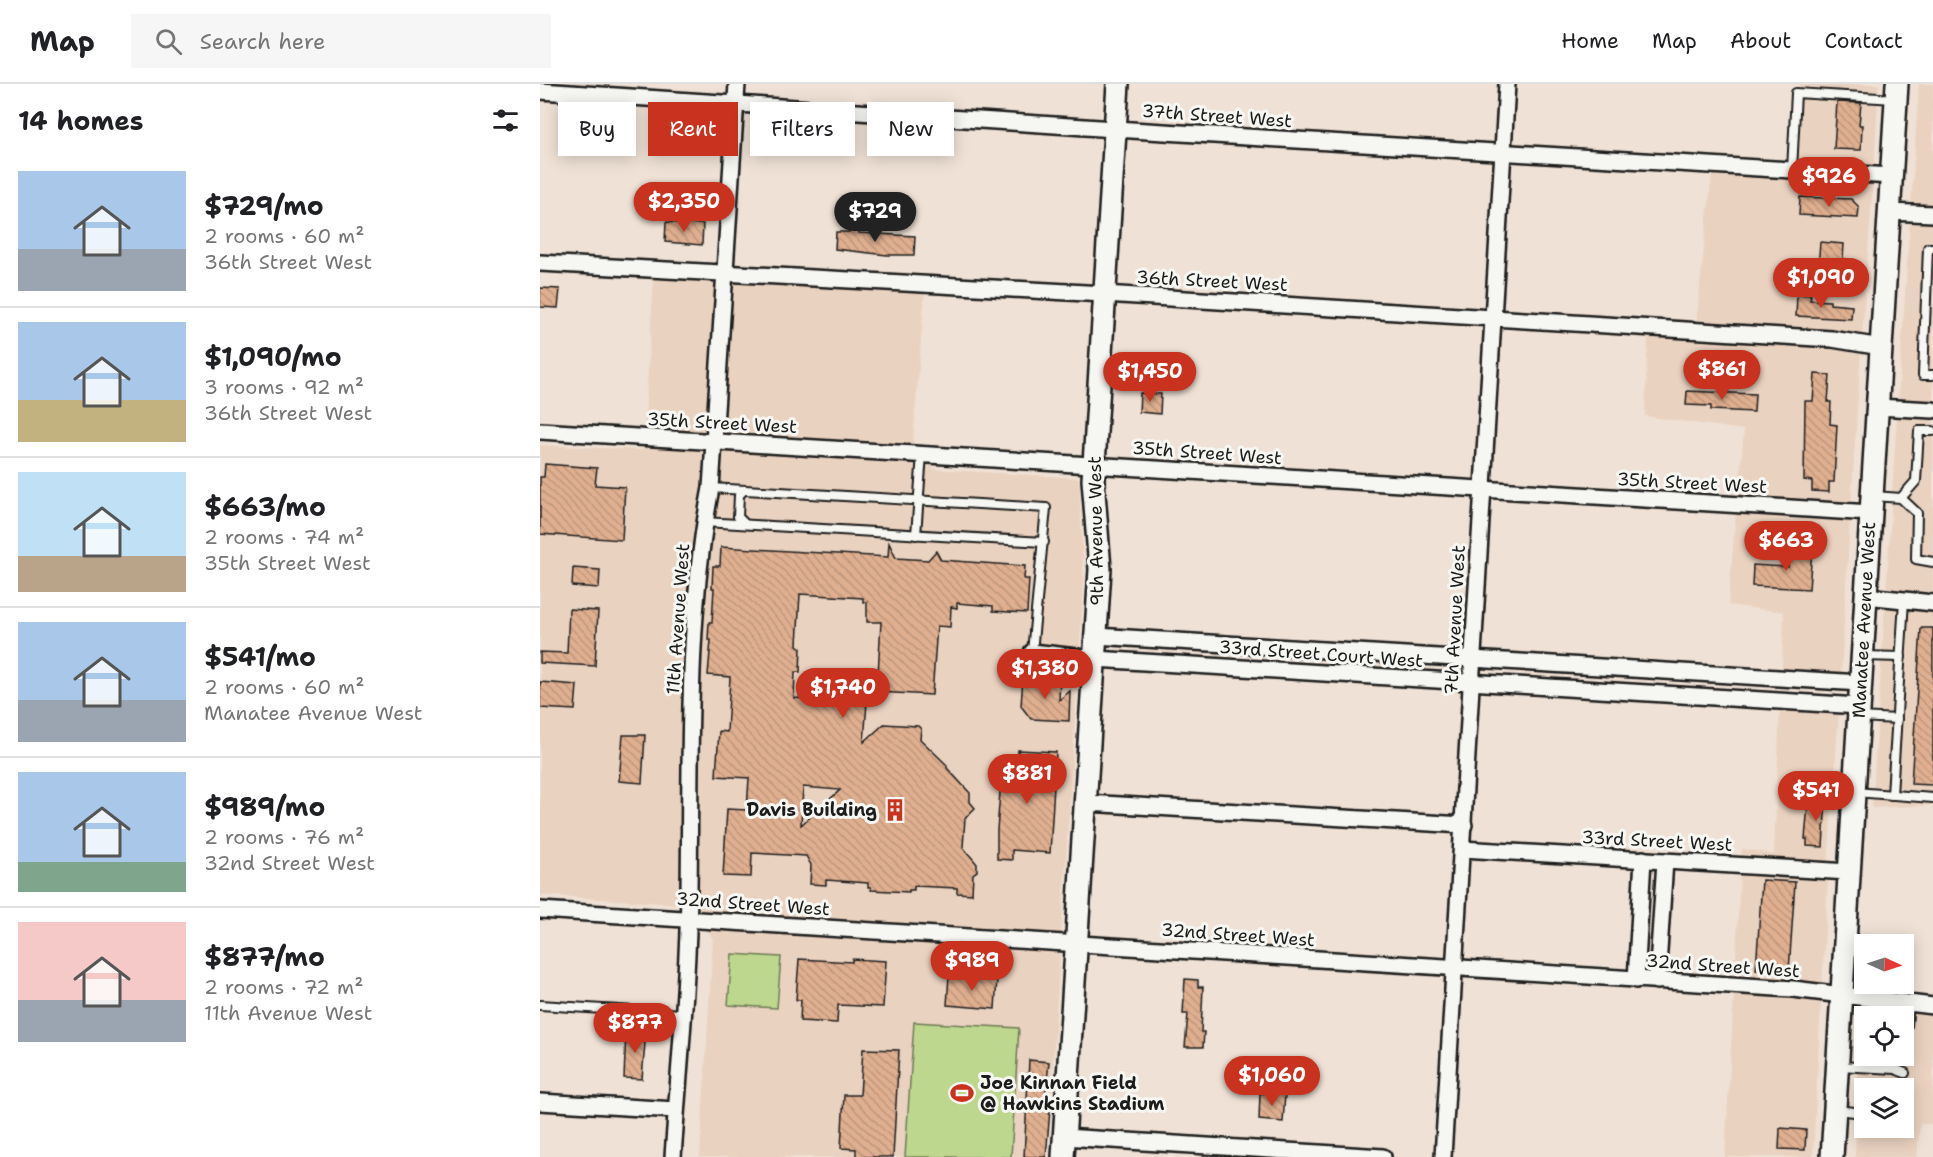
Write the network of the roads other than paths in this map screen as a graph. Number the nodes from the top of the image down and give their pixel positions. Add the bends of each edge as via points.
1 (737, 84) edge
2 (1118, 84) edge
3 (1507, 84) edge
4 (540, 91) edge
5 (1897, 92) edge
6 (706, 102) edge
7 (736, 102) edge
8 (738, 104) edge
9 (1115, 129) junction
10 (1502, 153) junction
11 (733, 156) edge
12 (1792, 170) junction
13 (1892, 176) junction
14 (1890, 212) junction
15 (1933, 214) edge
16 (1933, 249) edge
17 (540, 263) edge
18 (725, 274) junction
19 (1104, 294) junction
20 (1491, 317) junction
21 (1881, 347) junction
22 (1933, 375) edge
23 (1877, 407) junction
24 (1933, 410) edge
25 (540, 431) edge
26 (1933, 431) edge
27 (714, 442) junction
28 (922, 454) junction
29 (1093, 465) junction
30 (711, 488) junction
31 (744, 490) junction
32 (1481, 490) junction
33 (1901, 498) junction
34 (918, 500) junction
35 (1871, 505) junction
36 (704, 522) junction
37 (745, 524) junction
38 (916, 535) junction
39 (1044, 542) junction
40 (1933, 562) edge
41 (1866, 597) junction
42 (1904, 600) junction
43 (1933, 603) edge
44 (1096, 636) junction
45 (1032, 652) joint
46 (1862, 656) junction
47 (1901, 657) junction
48 (1095, 659) junction
49 (1474, 659) junction
50 (1472, 683) junction
51 (1861, 683) junction
52 (1859, 712) junction
53 (1897, 719) junction
54 (1854, 792) junction
55 (1892, 795) junction
56 (1933, 798) edge
57 (1086, 803) junction
58 (1464, 825) junction
59 (1462, 849) junction
60 (1643, 859) junction
61 (1665, 861) junction
62 (1849, 872) junction
63 (540, 910) edge
64 (688, 919) junction
65 (1077, 944) junction
66 (1455, 968) junction
67 (1636, 980) junction
68 (1658, 981) junction
69 (1841, 996) junction
70 (1909, 1003) junction
71 (540, 1005) edge
72 (1933, 1005) edge
73 (1909, 1006) edge
74 (682, 1014) junction
75 (1837, 1066) junction
76 (1905, 1073) dead end
77 (540, 1102) edge
78 (676, 1110) junction
79 (1834, 1110) junction
80 (1854, 1112) edge
81 (1063, 1147) edge
82 (1211, 1152) edge
83 (1246, 1153) edge
84 (673, 1157) edge
85 (1383, 1157) edge
86 (1443, 1157) edge
87 (1832, 1157) edge

1 - 7 street, 11th Avenue West
2 - 9 street, 9th Avenue West
3 - 10 street, 7th Avenue West
4 - 6 street, 37th Street West
5 - 12 lane via 1796,93
5 - 13 street, Manatee Avenue West
8 - 9 street, 37th Street West
9 - 10 street, 37th Street West
9 - 19 street, 9th Avenue West
10 - 12 street, 37th Street West
10 - 20 street, 7th Avenue West
11 - 18 street, 11th Avenue West
12 - 13 street, 37th Street West
13 - 14 street, Manatee Avenue West
14 - 15 street
14 - 21 street, Manatee Avenue West
16 - 22 lane via 1928,248 1923,375
17 - 18 street, 36th Street West
18 - 19 street, 36th Street West
18 - 27 street, 11th Avenue West
19 - 20 street, 36th Street West
19 - 29 street, 9th Avenue West
20 - 21 street, 36th Street West via 1832,339
20 - 32 street, 7th Avenue West
21 - 23 street, Manatee Avenue West
23 - 24 street
23 - 35 street, Manatee Avenue West
25 - 27 street, 35th Street West
26 - 33 lane via 1919,431 1916,481
27 - 28 street, 35th Street West
27 - 30 street, 11th Avenue West
28 - 29 street, 35th Street West
28 - 34 lane
29 - 32 street, 35th Street West
29 - 44 street, 9th Avenue West via 1100,569
30 - 31 lane
30 - 36 street, 11th Avenue West
31 - 34 lane
31 - 37 lane via 739,495 738,517
32 - 35 street, 35th Street West
32 - 49 street, 7th Avenue West
33 - 35 lane
33 - 40 lane via 1917,513 1916,559
34 - 38 lane
34 - 39 lane via 1046,508
35 - 41 street, Manatee Avenue West
36 - 37 lane
36 - 64 street, 11th Avenue West via 692,692
37 - 38 lane
38 - 39 lane
39 - 45 lane
41 - 42 street
41 - 46 street, Manatee Avenue West
42 - 43 street
42 - 47 lane
44 - 48 street, 9th Avenue West
44 - 49 street, 33rd Street Court West
45 - 48 street, 33rd Street Court West
46 - 47 lane
46 - 51 street, Manatee Avenue West
47 - 53 lane
48 - 50 street, 33rd Street Court West
48 - 57 street, 9th Avenue West
49 - 50 street, 7th Avenue West
49 - 51 street, 33rd Street Court West
50 - 52 street, 33rd Street Court West
50 - 58 street, 7th Avenue West
51 - 52 street, Manatee Avenue West
52 - 53 lane
52 - 54 street, Manatee Avenue West
53 - 55 lane
54 - 55 lane
54 - 62 street, Manatee Avenue West
55 - 56 lane
57 - 58 street
57 - 65 street, 9th Avenue West
58 - 59 street, 7th Avenue West
59 - 60 street, 33rd Street West
59 - 66 street, 7th Avenue West
60 - 61 street, 33rd Street West
60 - 67 street
61 - 62 street, 33rd Street West
61 - 68 street
62 - 69 street, Manatee Avenue West
63 - 64 street, 32nd Street West
64 - 65 street, 32nd Street West
64 - 74 street, 11th Avenue West
65 - 66 street, 32nd Street West
65 - 81 street, 9th Avenue West
66 - 67 street, 32nd Street West
66 - 86 street, 7th Avenue West
67 - 68 street, 32nd Street West
68 - 69 street, 32nd Street West via 1794,989
69 - 70 street, 32nd Street West
69 - 75 street, Manatee Avenue West
70 - 72 street, 32nd Street West
70 - 73 lane
71 - 74 lane
74 - 78 street, 11th Avenue West
75 - 76 lane
75 - 79 street, Manatee Avenue West
77 - 78 street
78 - 84 street, 11th Avenue West
79 - 80 lane
79 - 87 street, Manatee Avenue West
81 - 82 street
82 - 83 street
83 - 85 street

